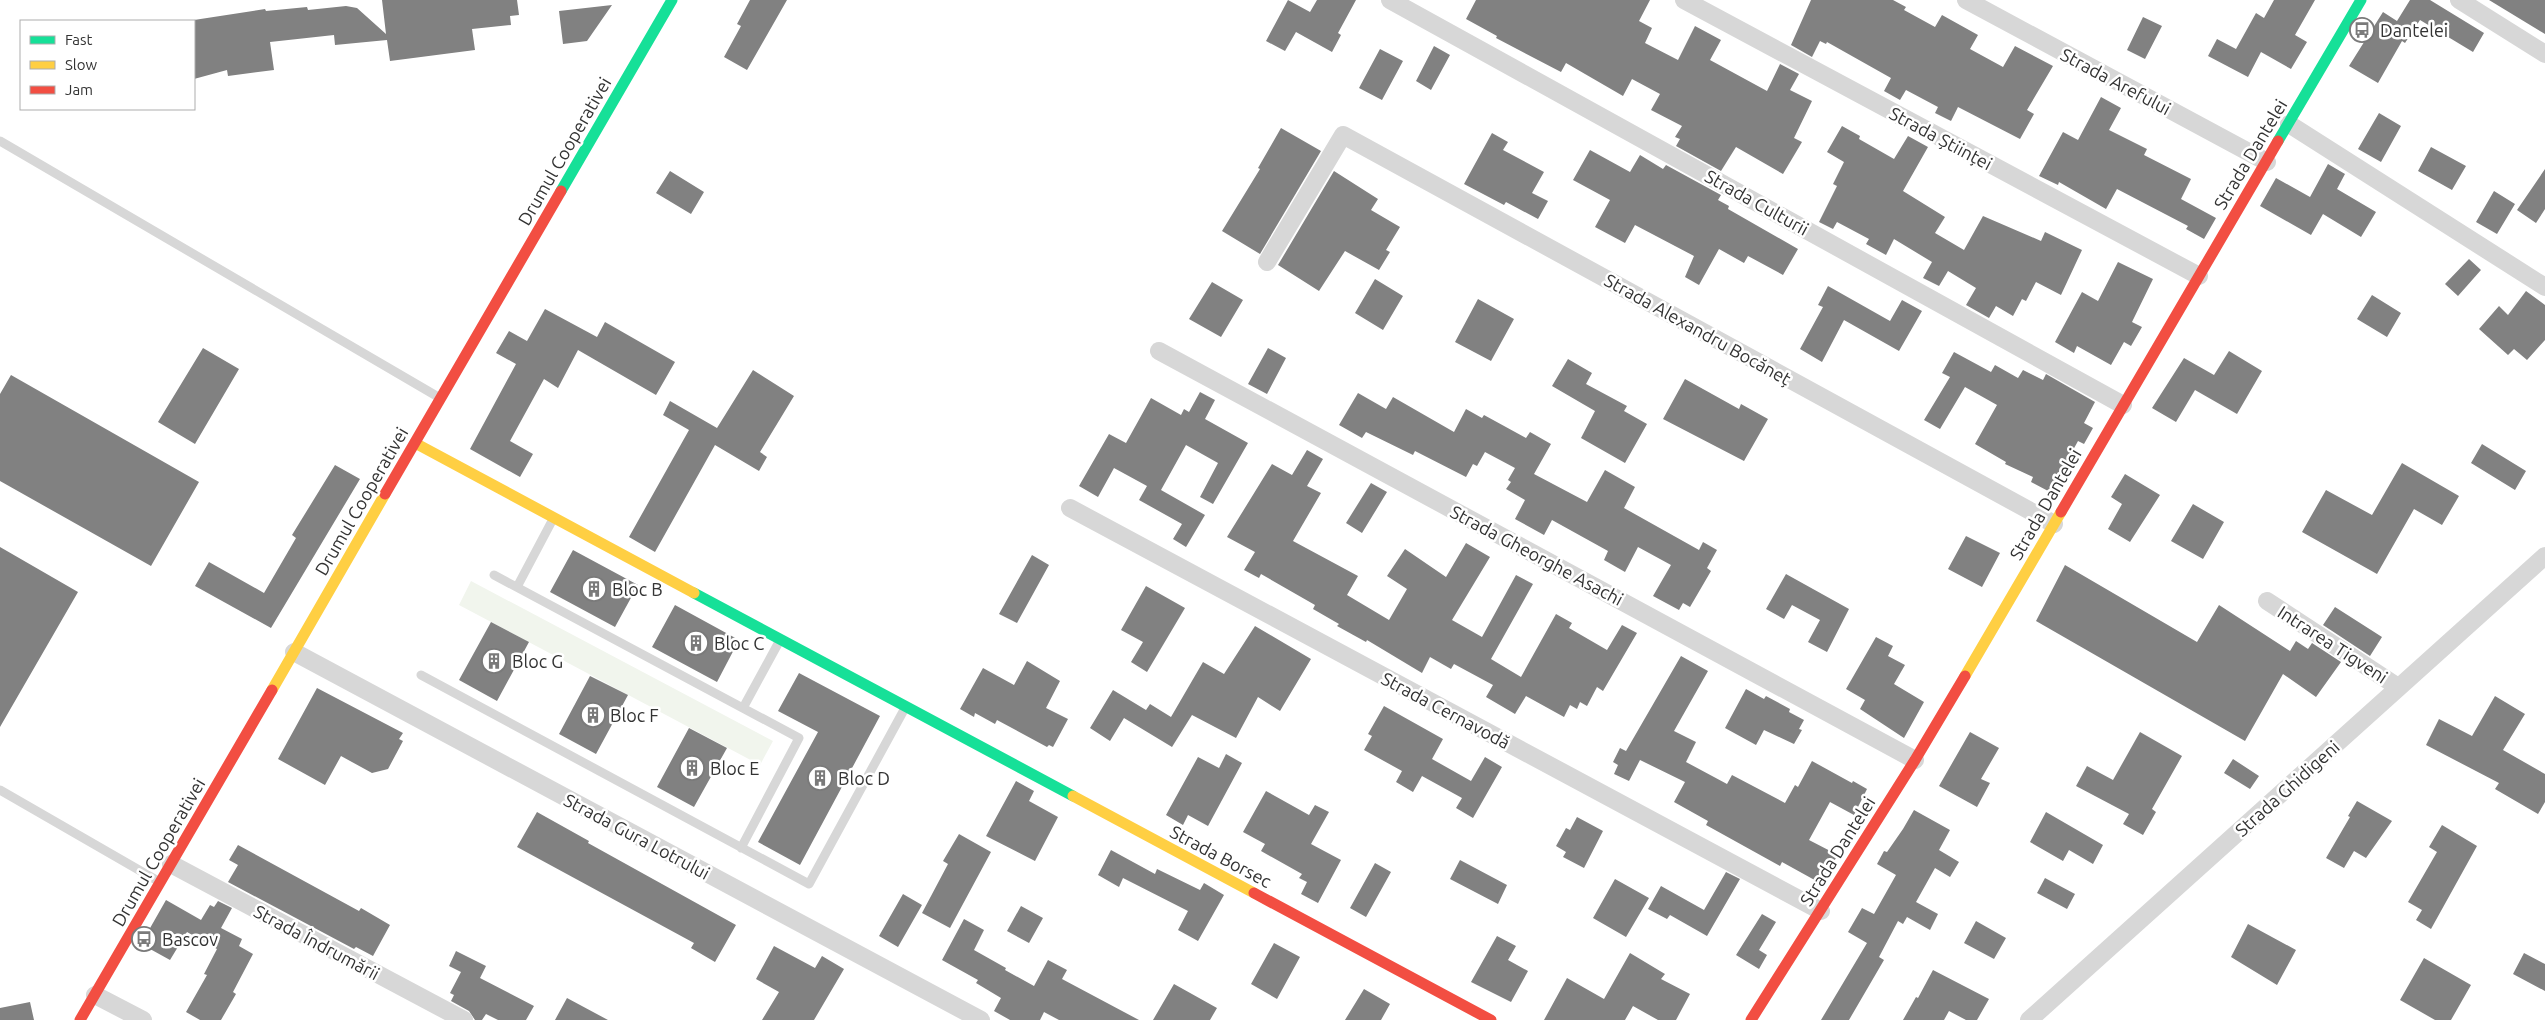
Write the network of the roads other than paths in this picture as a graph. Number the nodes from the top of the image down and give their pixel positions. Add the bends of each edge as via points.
1 (672, 0) edge
2 (1390, 0) edge
3 (1684, 0) edge
4 (1966, 0) edge
5 (2360, 0) edge
6 (2459, 0) edge
7 (2545, 54) edge
8 (2289, 124) junction
9 (0, 141) edge
10 (2267, 162) junction
11 (1267, 262) dead end
12 (2198, 276) junction
13 (2545, 287) edge
14 (1158, 351) dead end
15 (441, 399) junction
16 (2123, 405) junction
17 (415, 443) junction
18 (1070, 508) dead end
19 (554, 518) junction
20 (2054, 524) junction
21 (2545, 556) edge
22 (494, 575) dead end
23 (517, 587) junction
24 (2267, 601) dead end
25 (780, 639) junction
26 (294, 652) junction
27 (421, 675) dead end
28 (2398, 687) junction
29 (906, 707) junction
30 (743, 708) junction
31 (1915, 760) junction
32 (0, 790) edge
33 (741, 848) junction
34 (171, 864) junction
35 (160, 882) junction
36 (1821, 911) junction
37 (95, 995) junction
38 (80, 1020) edge
39 (143, 1020) edge
40 (464, 1020) edge
41 (981, 1020) edge
42 (1491, 1020) edge
43 (1751, 1020) edge
44 (2029, 1020) edge

1 - 15 street, Drumul Cooperativei
2 - 16 street, Strada Culturii
3 - 12 street, Strada Științei
4 - 10 street, Strada Arefului
5 - 8 street, Strada Dantelei
6 - 7 street
8 - 10 street, Strada Dantelei
8 - 13 street
9 - 15 lane
10 - 12 street, Strada Dantelei
11 - 20 street, Strada Alexandru Bocăneț via 1343,134
12 - 16 street, Strada Dantelei
14 - 31 street, Strada Gheorghe Asachi
15 - 17 street, Drumul Cooperativei
16 - 20 street, Strada Dantelei
17 - 19 street, Strada Borsec
17 - 26 street, Drumul Cooperativei
18 - 36 street, Strada Cernavodă
19 - 23 lane
19 - 25 street, Strada Borsec
20 - 31 street, Strada Dantelei
21 - 28 street, Strada Ghidigeni
22 - 23 lane
23 - 30 lane
24 - 28 street, Intrarea Tigveni
25 - 29 street, Strada Borsec
25 - 30 lane
26 - 34 street, Drumul Cooperativei
26 - 41 street, Strada Gura Lotrului
27 - 33 lane
28 - 44 street, Strada Ghidigeni
29 - 33 lane via 809,884
29 - 42 street, Strada Borsec
30 - 33 lane via 799,738
31 - 36 street, Strada Dantelei
32 - 35 lane
34 - 35 street, Drumul Cooperativei
34 - 40 street, Strada Îndrumării
35 - 37 street, Drumul Cooperativei
36 - 43 street, Strada Dantelei
37 - 38 street, Drumul Cooperativei
37 - 39 street

